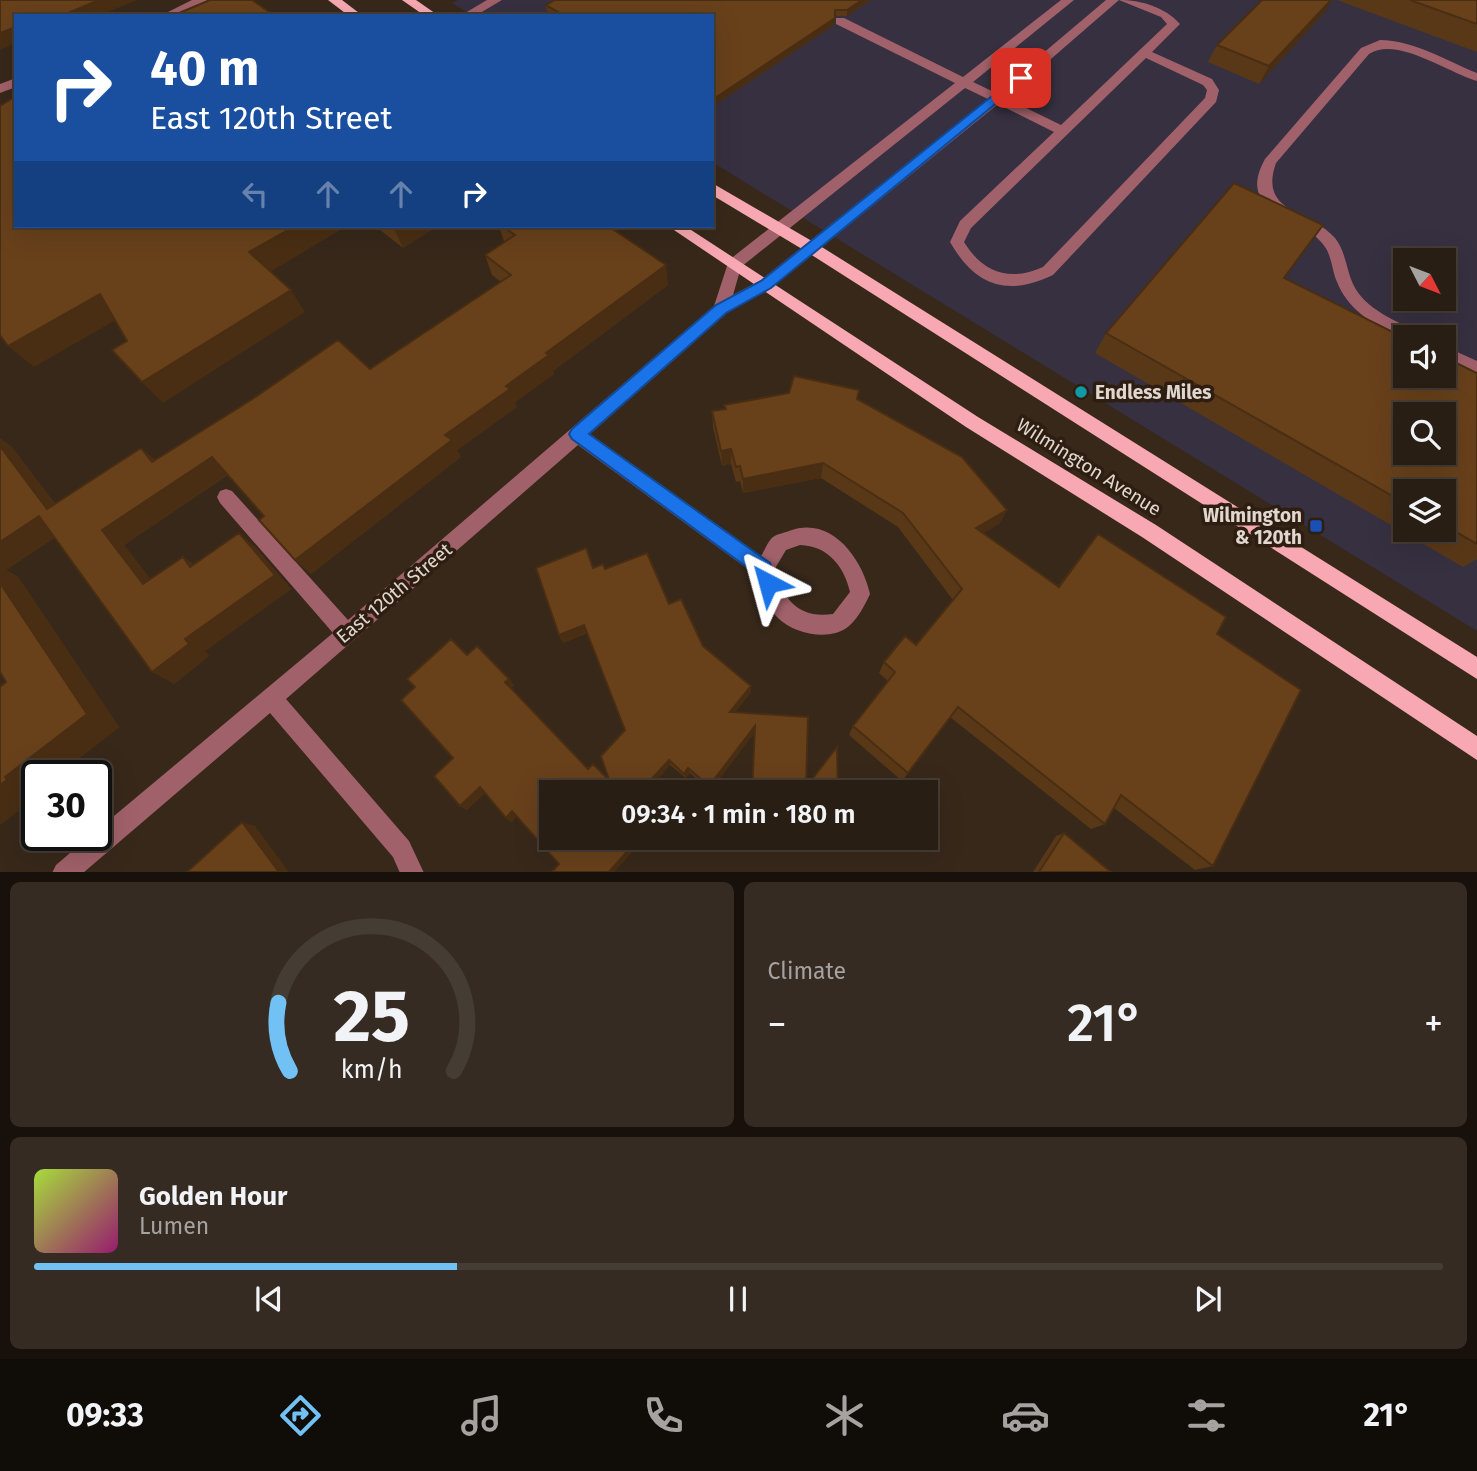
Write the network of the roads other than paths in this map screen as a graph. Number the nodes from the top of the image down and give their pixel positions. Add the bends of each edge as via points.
1 (202, 0) edge
2 (334, 0) edge
3 (408, 0) edge
4 (496, 0) edge
5 (1068, 0) edge
6 (1113, 0) edge
7 (1125, 0) edge
8 (170, 14) edge
9 (354, 14) edge
10 (430, 14) edge
11 (470, 14) edge
12 (840, 21) edge
13 (1144, 53) junction
14 (1477, 77) edge
15 (964, 82) junction
16 (997, 99) junction
17 (1061, 130) junction
18 (714, 189) edge
19 (679, 228) edge
20 (780, 228) junction
21 (813, 248) junction
22 (734, 264) junction
23 (766, 285) junction
24 (721, 309) junction
25 (1393, 325) edge
26 (1456, 358) edge
27 (1477, 369) edge
28 (577, 434) junction
29 (226, 497) edge
30 (764, 569) junction
31 (347, 634) junction
32 (1477, 669) edge
33 (271, 698) junction
34 (1477, 749) edge
35 (65, 872) edge
36 (412, 872) edge

1 - 8 street
2 - 9 main road
3 - 10 main road
4 - 11 street
5 - 15 street
6 - 16 street, East 120th Street
7 - 13 street via 1172,19 1174,24
12 - 15 street
13 - 17 street
13 - 17 street via 1208,82 1213,90 1211,99 1048,271 1033,280 1012,283 989,276 965,260 957,242 965,225
14 - 25 street via 1403,49 1374,45 1270,162 1264,175 1264,192 1275,206 1330,242 1346,286 1360,306
15 - 16 street
15 - 20 street
16 - 17 street
16 - 21 street, East 120th Street
18 - 20 main road, Wilmington Avenue
19 - 22 main road, Wilmington Avenue
20 - 21 main road, Wilmington Avenue
20 - 22 street
21 - 23 street, East 120th Street
21 - 32 main road, Wilmington Avenue
22 - 23 main road, Wilmington Avenue
22 - 24 street
23 - 24 street, East 120th Street
23 - 34 main road, Wilmington Avenue
24 - 28 street, East 120th Street
26 - 27 street
28 - 30 street
28 - 31 street, East 120th Street
29 - 31 street
30 - 30 street via 779,544 801,536 822,541 847,558 857,575 860,594 840,621 822,625 801,622 783,611
31 - 33 street, East 120th Street
33 - 35 street, East 120th Street
33 - 36 street via 401,849

